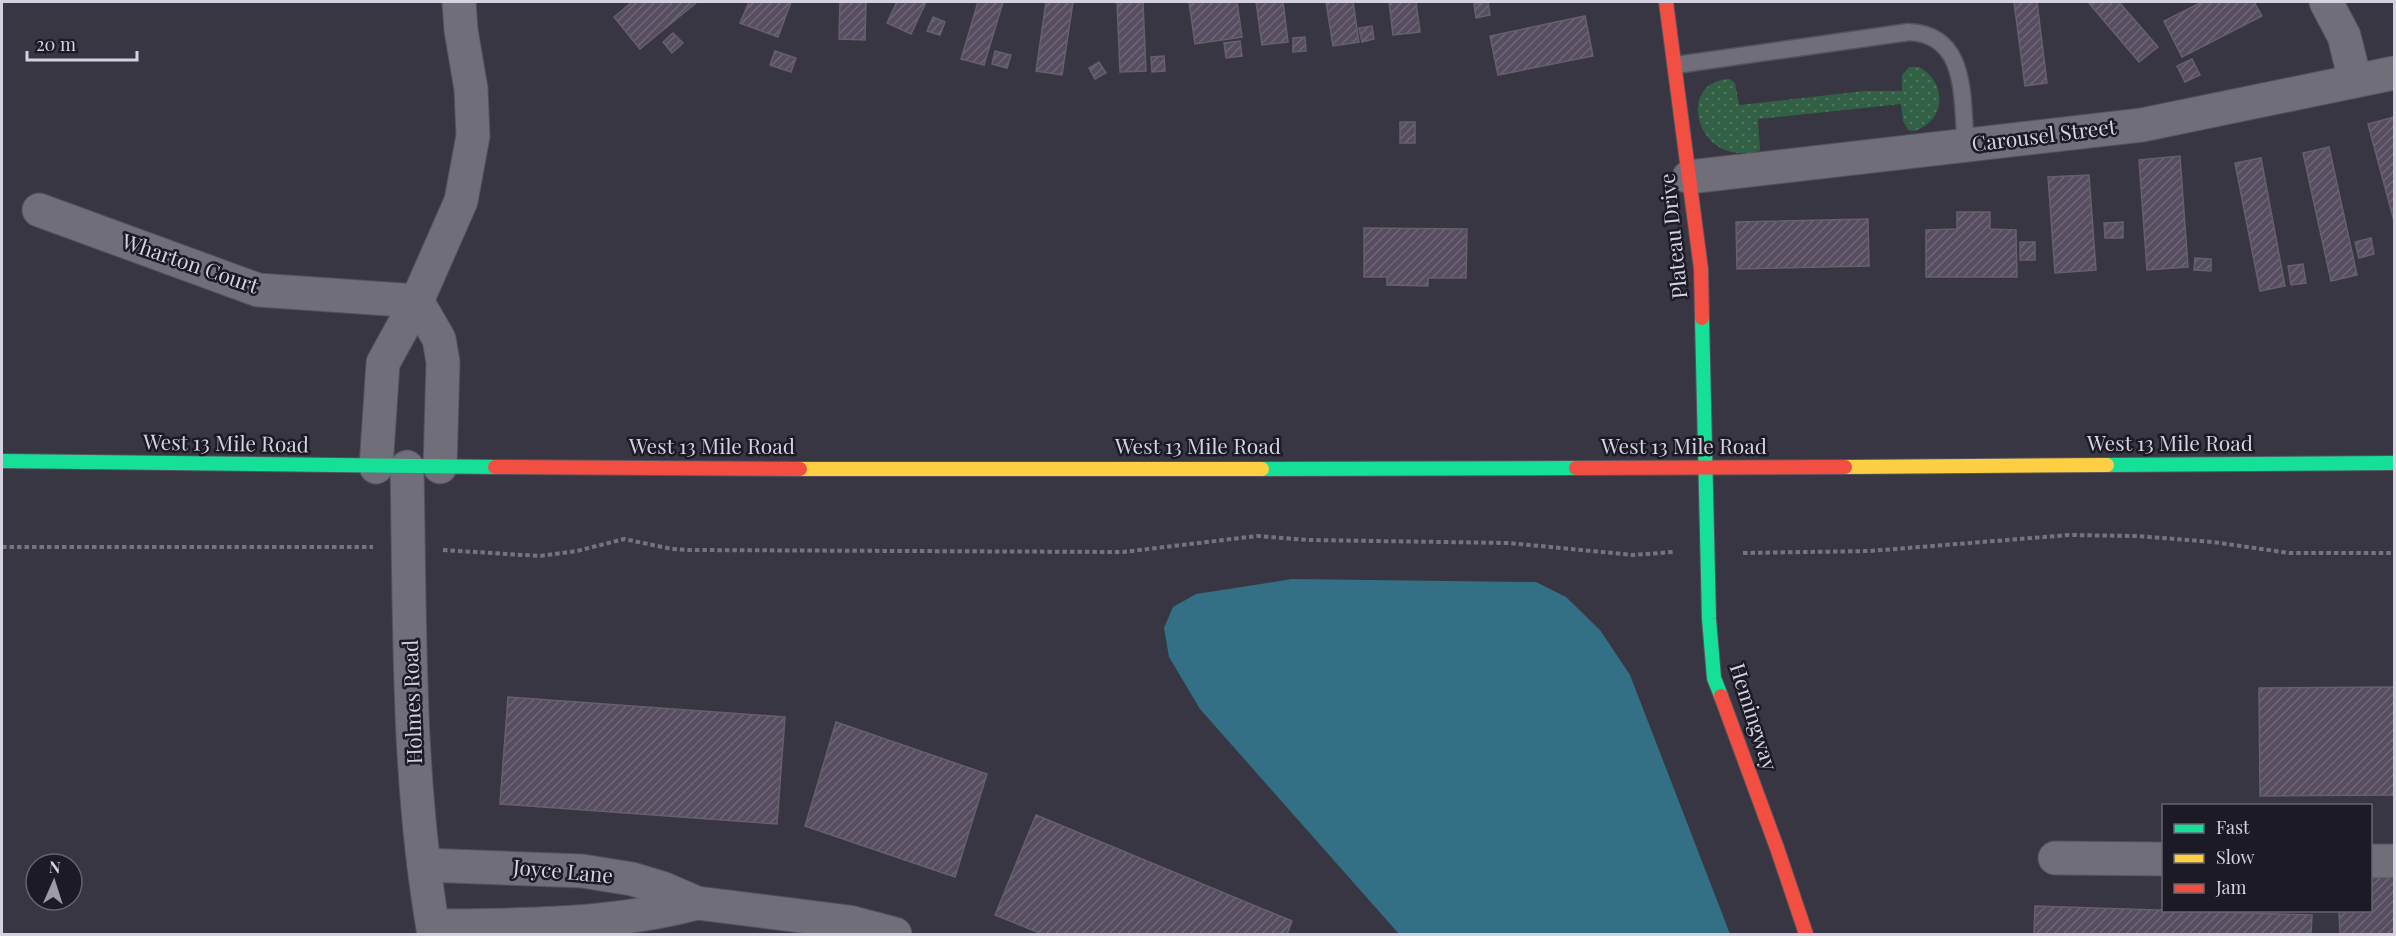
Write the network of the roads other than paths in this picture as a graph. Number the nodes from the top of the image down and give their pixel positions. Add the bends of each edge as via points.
1 (459, 2) edge
2 (1666, 2) edge
3 (2326, 2) edge
4 (1676, 65) junction
5 (2394, 73) edge
6 (2355, 80) junction
7 (1966, 145) junction
8 (1689, 177) junction
9 (39, 210) dead end
10 (417, 301) junction
11 (2, 461) edge
12 (2394, 463) edge
13 (392, 467) junction
14 (440, 467) junction
15 (1705, 468) junction
16 (2055, 858) dead end
17 (2162, 859) edge
18 (2372, 861) edge
19 (2394, 861) edge
20 (424, 865) junction
21 (697, 903) junction
22 (434, 930) edge
23 (895, 934) edge
24 (1806, 934) edge

1 - 10 street, Holmes Road via 473,136 461,201
2 - 4 street, Plateau Drive
3 - 6 street via 2344,36
4 - 7 lane via 1909,32 1926,33 1941,41 1954,56
4 - 8 street, Plateau Drive
5 - 6 street, Carousel Street
6 - 7 street, Carousel Street via 2142,125
7 - 8 street, Carousel Street
8 - 15 street, Plateau Drive via 1701,269
9 - 10 street, Wharton Court via 258,290
10 - 13 street, Holmes Road via 383,363
10 - 14 street via 439,339 444,362
11 - 13 street, West 13 Mile Road
12 - 15 street, West 13 Mile Road
13 - 14 street, West 13 Mile Road
13 - 20 street, Holmes Road via 408,547 411,722
14 - 15 street, West 13 Mile Road
15 - 24 street, Hemingway via 1714,678
16 - 17 street
18 - 19 street
20 - 21 street, Joyce Lane via 582,871 632,879
20 - 22 street, Holmes Road
21 - 22 street, Joyce Lane via 664,912 556,925
21 - 23 street, Joyce Lane via 849,922

